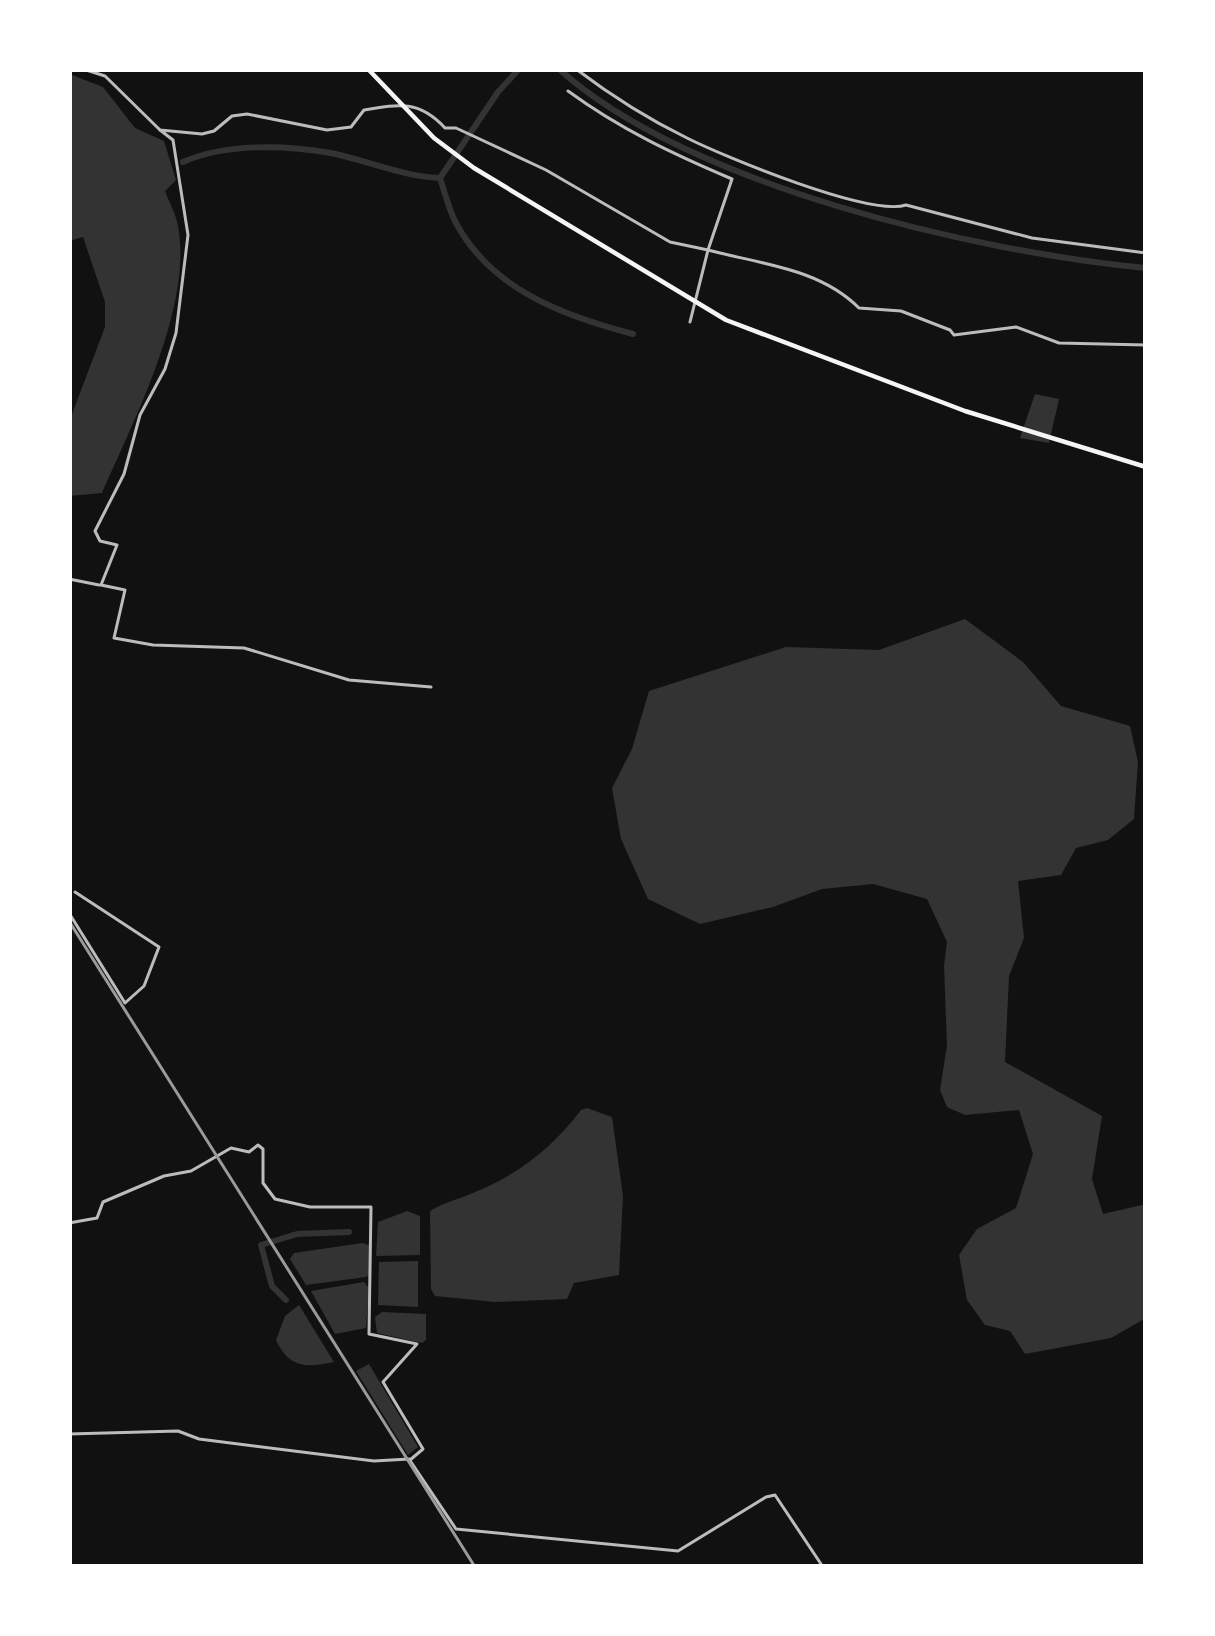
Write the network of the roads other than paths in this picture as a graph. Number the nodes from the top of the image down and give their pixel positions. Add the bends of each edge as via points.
1 (83, 69) edge
2 (368, 69) edge
3 (576, 69) edge
4 (568, 91) dead end
5 (400, 105) junction
6 (160, 130) junction
7 (708, 250) junction
8 (1146, 253) edge
9 (690, 322) dead end
10 (1146, 345) edge
11 (1146, 467) edge
12 (69, 579) edge
13 (100, 585) junction
14 (431, 687) dead end
15 (75, 892) dead end
16 (69, 914) edge
17 (69, 1223) edge
18 (69, 1434) edge
19 (410, 1460) junction
20 (823, 1567) edge

1 - 6 street via 104,76
2 - 5 main road
3 - 8 street via 685,137 833,195 1032,238
4 - 7 street via 653,146 732,179
5 - 6 street via 364,110 351,127 326,130 247,114 202,134
5 - 7 street via 546,170 670,242
5 - 11 main road via 468,163 726,320
6 - 13 street via 173,140 182,186 185,281 165,369 95,532 116,544
7 - 9 street
7 - 10 street via 789,268 844,292 859,308 901,311 954,335 1016,327 1059,343
12 - 13 street
13 - 14 street via 124,590 114,638 244,648 349,680
15 - 16 street via 160,947 144,986 125,1003
17 - 19 street via 97,1218 103,1202 231,1148 258,1145 263,1184 274,1199 371,1207 369,1334 417,1344 383,1382 423,1449
18 - 19 street via 178,1431
19 - 20 street via 456,1529 676,1551 775,1495

